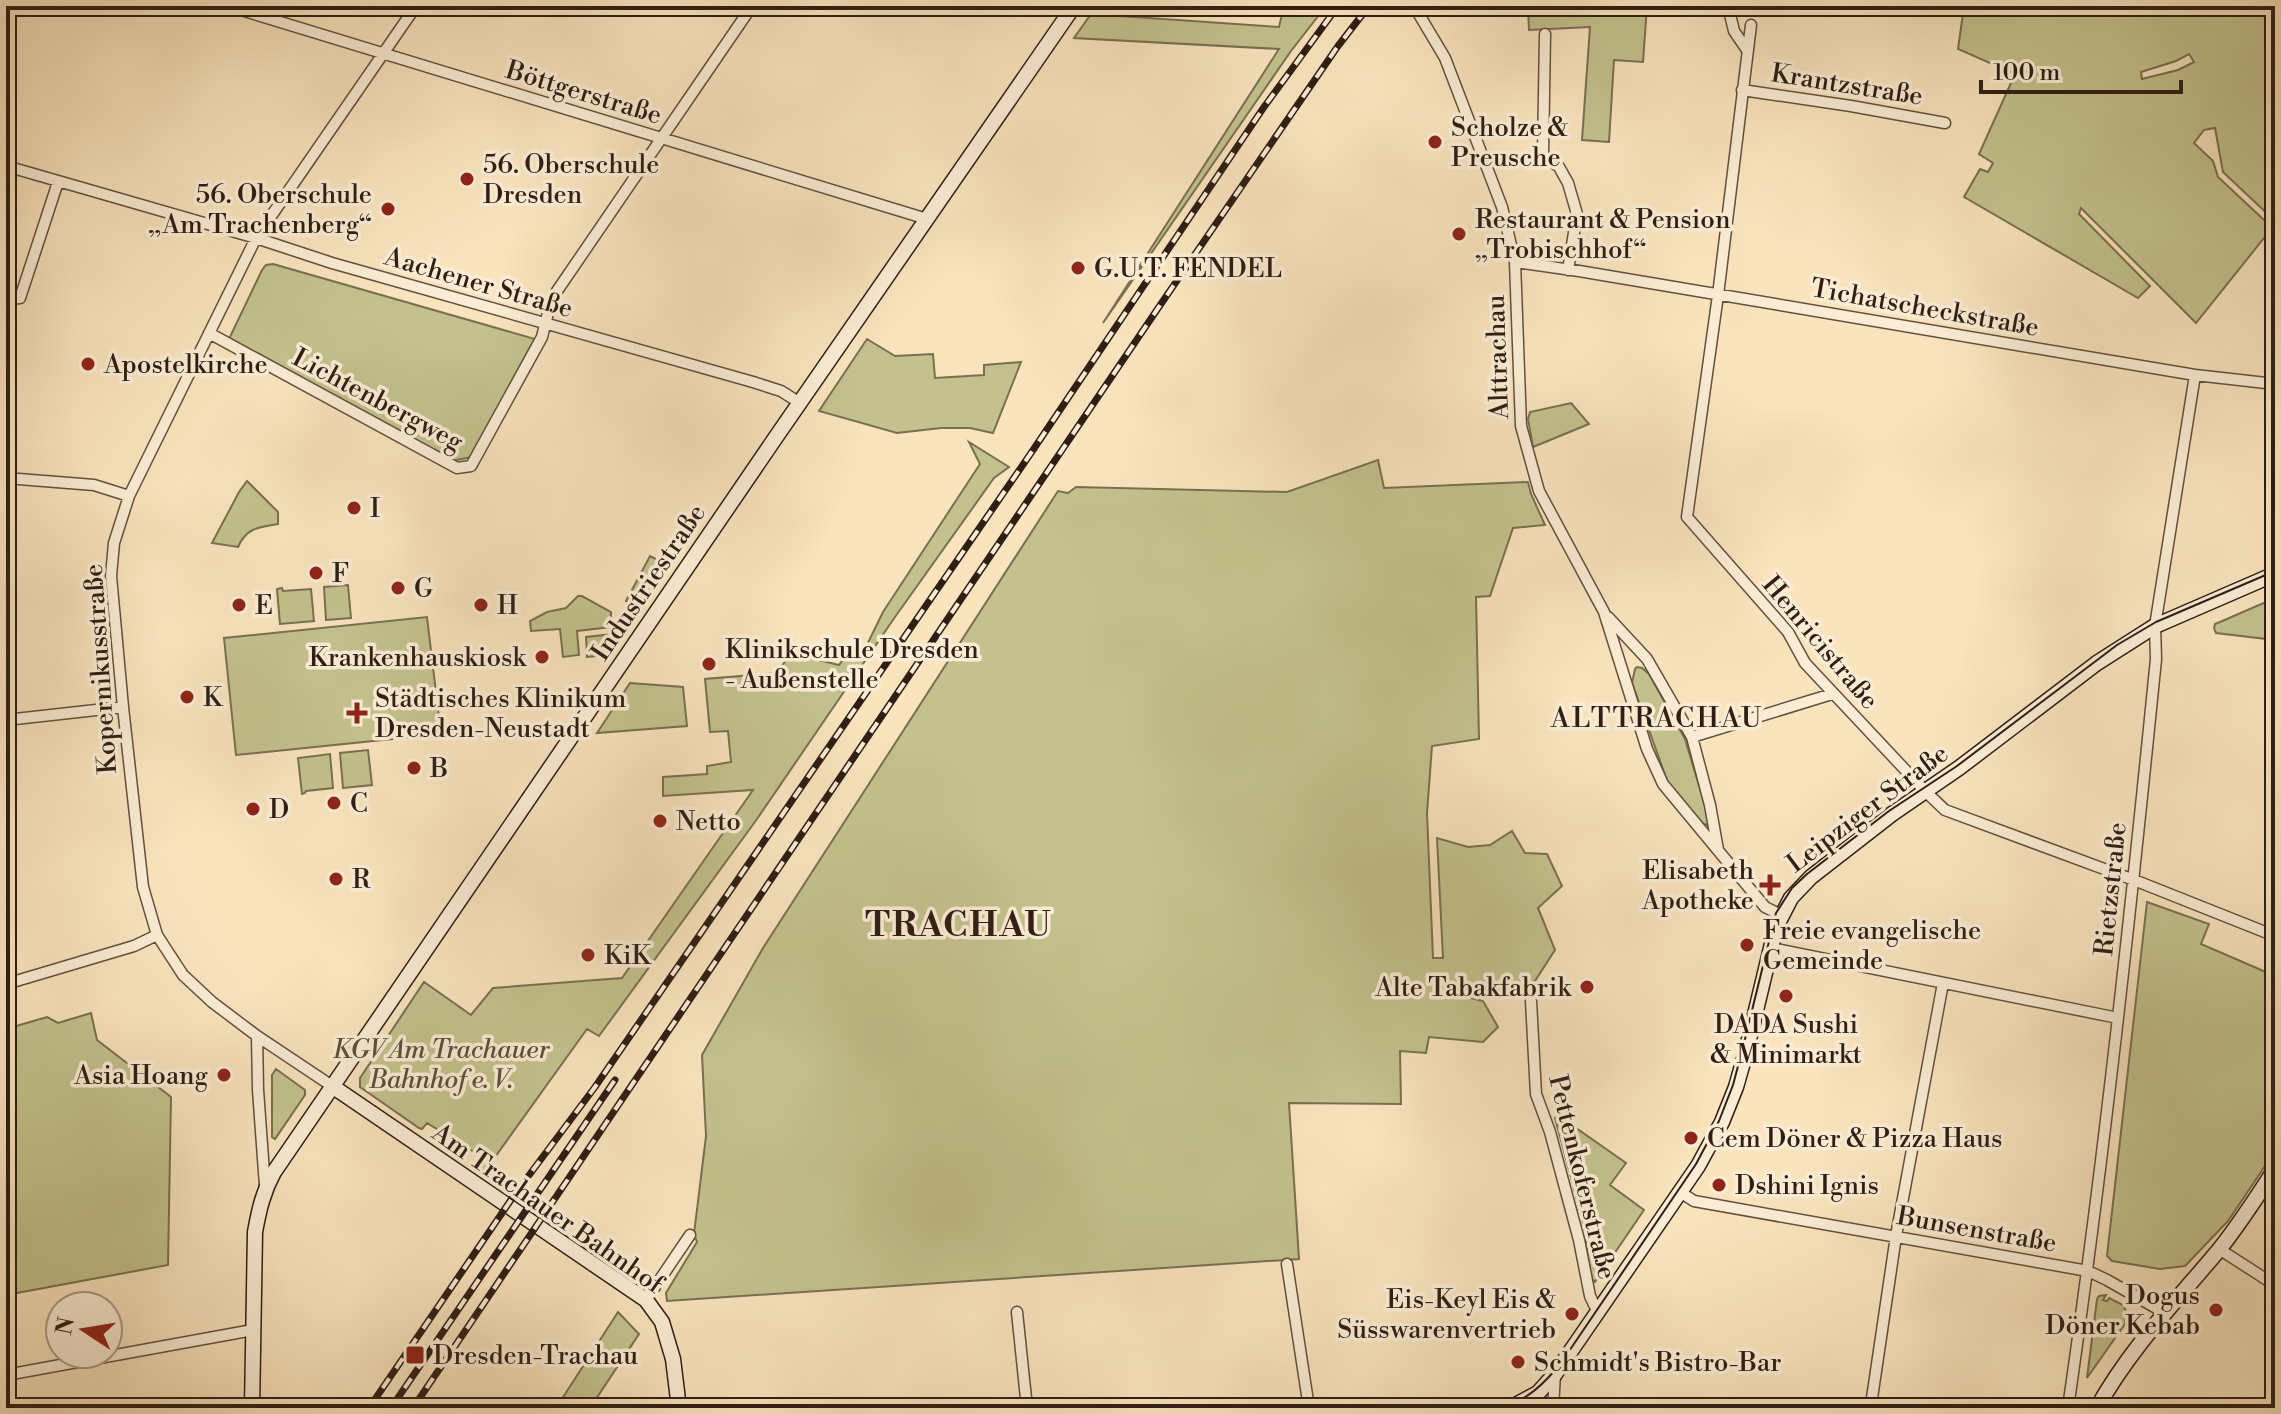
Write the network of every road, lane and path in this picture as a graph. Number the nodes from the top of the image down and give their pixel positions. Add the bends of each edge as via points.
1 (228, 6) edge
2 (416, 6) edge
3 (752, 6) edge
4 (1074, 6) edge
5 (1414, 6) edge
6 (1728, 6) edge
7 (1751, 25) dead end
8 (1545, 34) dead end
9 (1747, 50) junction
10 (384, 53) junction
11 (1742, 90) junction
12 (1945, 123) dead end
13 (661, 138) junction
14 (6, 166) edge
15 (58, 182) junction
16 (927, 219) junction
17 (256, 238) junction
18 (1515, 262) junction
19 (1568, 270) junction
20 (1718, 295) junction
21 (6, 299) edge
22 (545, 324) junction
23 (209, 333) junction
24 (2195, 375) junction
25 (2275, 384) edge
26 (800, 403) junction
27 (6, 478) edge
28 (129, 496) junction
29 (2275, 574) edge
30 (1604, 612) junction
31 (2155, 626) junction
32 (1832, 694) junction
33 (123, 707) junction
34 (6, 720) edge
35 (1692, 737) junction
36 (1925, 791) junction
37 (1718, 851) junction
38 (2134, 880) junction
39 (1781, 915) junction
40 (157, 935) junction
41 (2275, 936) edge
42 (1771, 948) junction
43 (1943, 983) junction
44 (6, 984) edge
45 (1531, 1001) dead end
46 (2118, 1018) junction
47 (257, 1036) junction
48 (332, 1086) junction
49 (2275, 1169) edge
50 (266, 1188) junction
51 (1680, 1192) junction
52 (690, 1235) dead end
53 (1896, 1236) junction
54 (2219, 1249) junction
55 (1287, 1264) dead end
56 (2088, 1271) junction
57 (2275, 1285) edge
58 (646, 1300) junction
59 (1017, 1312) dead end
60 (1598, 1313) junction
61 (2165, 1313) junction
62 (253, 1330) junction
63 (1555, 1374) junction
64 (6, 1375) edge
65 (1872, 1398) dead end
66 (252, 1408) edge
67 (679, 1408) edge
68 (1027, 1408) edge
69 (1309, 1408) edge
70 (1510, 1408) edge
71 (1553, 1408) edge
72 (2068, 1408) edge
73 (2097, 1408) edge

1 - 10 street, Böttgerstraße
2 - 10 street, Kopernikusstraße
3 - 13 street
4 - 16 street, Industriestraße
5 - 18 street, Alttrachau via 1445,58 1502,207
6 - 9 street via 1734,31
7 - 9 street
8 - 19 street via 1543,155 1559,167 1577,214
9 - 11 street
10 - 13 street, Böttgerstraße
10 - 17 street, Kopernikusstraße
11 - 12 street, Krantzstraße
11 - 20 street
13 - 16 street, Böttgerstraße
13 - 22 street via 557,291
14 - 15 street, Aachener Straße
15 - 17 street, Aachener Straße
15 - 21 street via 20,298
16 - 26 street, Industriestraße
17 - 22 street, Aachener Straße
17 - 23 street, Kopernikusstraße
18 - 19 street, Tichatscheckstraße
18 - 30 street, Alttrachau via 1521,426 1539,491
19 - 20 street, Tichatscheckstraße
20 - 24 street, Tichatscheckstraße
20 - 32 street, Henricistraße via 1687,517 1788,632 1805,663
22 - 23 street, Lichtenbergweg via 492,430 465,468
22 - 26 street, Aachener Straße via 753,382
23 - 28 street, Kopernikusstraße
24 - 25 street, Tichatscheckstraße
24 - 31 street, Rietzstraße
26 - 48 street, Industriestraße
27 - 28 street via 94,485
28 - 33 street, Kopernikusstraße via 114,543 111,576
29 - 31 street, Leipziger Straße
30 - 35 street, Alttrachau via 1647,659
30 - 37 street, Alttrachau via 1663,784
31 - 36 street, Leipziger Straße
31 - 38 street, Rietzstraße
32 - 35 street
32 - 36 street, Henricistraße
33 - 34 street
33 - 40 street, Kopernikusstraße via 143,887
35 - 37 street, Alttrachau
36 - 38 street, Henricistraße via 1945,810
36 - 39 street, Leipziger Straße via 1811,877
37 - 39 street, Alttrachau via 1765,907
38 - 41 street, Henricistraße
38 - 46 street, Rietzstraße
39 - 42 street, Leipziger Straße
40 - 44 street
40 - 47 street, Kopernikusstraße via 183,975
42 - 43 street
42 - 51 street, Leipziger Straße via 1736,1087 1722,1122
43 - 46 street
43 - 53 street
45 - 60 street, Pettenkoferstraße via 1536,1094
46 - 56 street, Rietzstraße
47 - 48 street, Kopernikusstraße
47 - 50 street, Industriestraße
48 - 50 street, Industriestraße
48 - 58 street, Am Trachauer Bahnhof
49 - 54 street
50 - 62 street, Industriestraße via 255,1232
51 - 53 street, Bunsenstraße via 1694,1201
51 - 60 street, Leipziger Straße
52 - 58 street
53 - 56 street, Bunsenstraße
53 - 65 street
54 - 57 street
54 - 61 street
55 - 69 street
56 - 61 street, Bunsenstraße
56 - 72 street, Rietzstraße
58 - 67 street, Am Trachauer Bahnhof via 662,1322 670,1347
59 - 68 street
60 - 63 street, Leipziger Straße
61 - 73 street
62 - 64 street
62 - 66 street, Industriestraße
63 - 70 street, Leipziger Straße via 1538,1393
63 - 71 street

